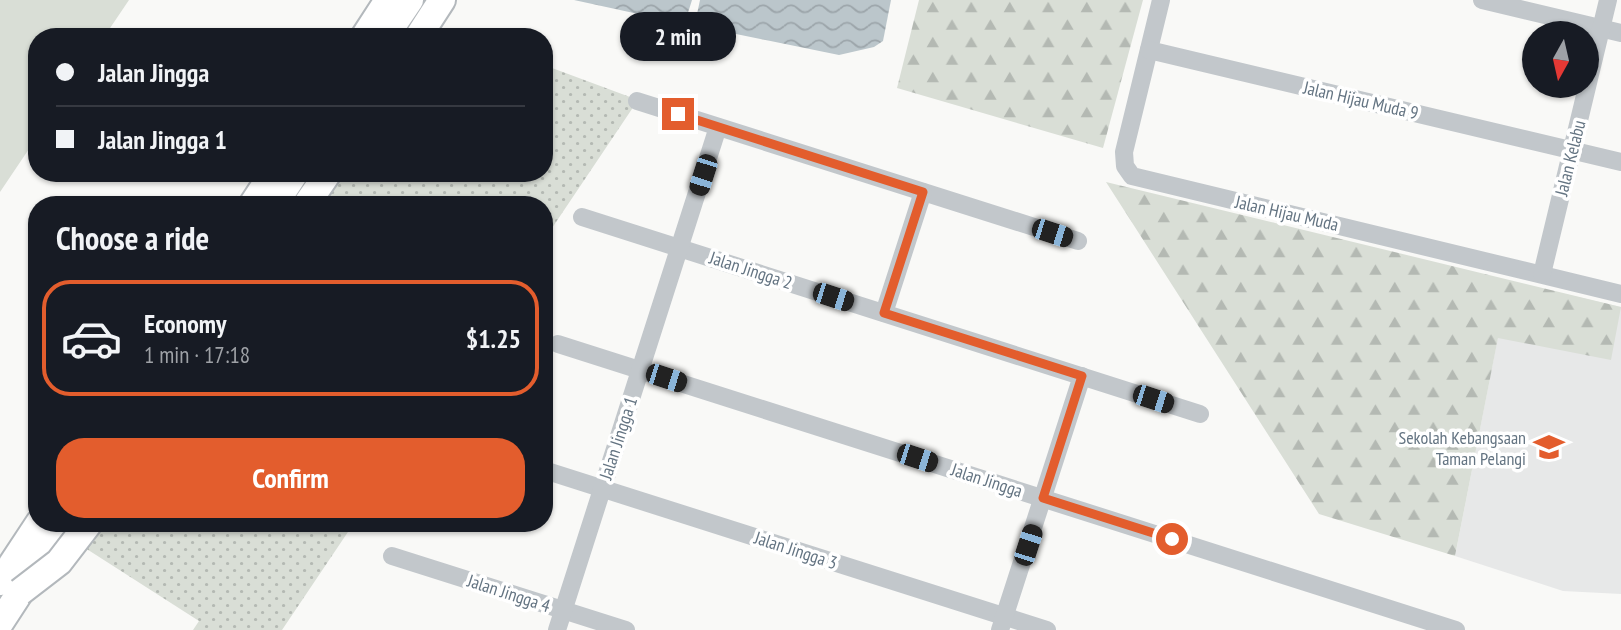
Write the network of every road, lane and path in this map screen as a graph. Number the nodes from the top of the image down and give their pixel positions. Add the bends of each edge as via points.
1 (388, 0) edge
2 (410, 0) edge
3 (442, 0) edge
4 (1161, 0) edge
5 (1482, 0) edge
6 (1608, 0) edge
7 (370, 28) edge
8 (392, 28) edge
9 (424, 28) edge
10 (1601, 29) junction
11 (1621, 33) edge
12 (1149, 50) junction
13 (637, 101) dead end
14 (718, 127) junction
15 (1572, 150) junction
16 (1621, 162) edge
17 (923, 192) junction
18 (582, 217) dead end
19 (1078, 241) dead end
20 (680, 248) junction
21 (1542, 274) junction
22 (1621, 294) edge
23 (884, 313) junction
24 (558, 344) dead end
25 (640, 370) junction
26 (1082, 376) junction
27 (1200, 414) dead end
28 (553, 473) edge
29 (602, 488) junction
30 (1043, 498) junction
31 (35, 532) edge
32 (57, 532) edge
33 (82, 532) edge
34 (392, 556) dead end
35 (10, 587) edge
36 (563, 610) junction
37 (0, 623) edge
38 (1003, 623) edge
39 (557, 630) edge
40 (626, 630) edge
41 (1047, 630) edge
42 (1456, 630) edge

1 - 7 highway
2 - 8 highway
3 - 9 highway
4 - 12 street, Jalan Hijau Muda
5 - 10 street
6 - 10 street, Jalan Kelabu
10 - 11 street
10 - 15 street, Jalan Kelabu
12 - 15 street, Jalan Hijau Muda 9
12 - 21 street, Jalan Hijau Muda via 1124,152 1132,176
13 - 14 street
14 - 17 street
14 - 20 street, Jalan Jingga 1
15 - 16 street, Jalan Hijau Muda 9
15 - 21 street, Jalan Kelabu
17 - 19 street
17 - 23 street
18 - 20 street, Jalan Jingga 2
20 - 23 street, Jalan Jingga 2
20 - 25 street, Jalan Jingga 1
21 - 22 street, Jalan Hijau Muda
23 - 26 street, Jalan Jingga 2
24 - 25 street, Jalan Jingga
25 - 29 street, Jalan Jingga 1
25 - 30 street, Jalan Jingga
26 - 27 street, Jalan Jingga 2
26 - 30 street
28 - 29 street, Jalan Jingga 3
29 - 36 street, Jalan Jingga 1
29 - 38 street, Jalan Jingga 3
30 - 38 street
30 - 42 street, Jalan Jingga
31 - 35 highway
32 - 35 highway, bridge
33 - 35 highway, bridge via 59,562
34 - 36 street, Jalan Jingga 4
35 - 37 highway
36 - 39 street, Jalan Jingga 1
36 - 40 street, Jalan Jingga 4
38 - 41 street, Jalan Jingga 3

